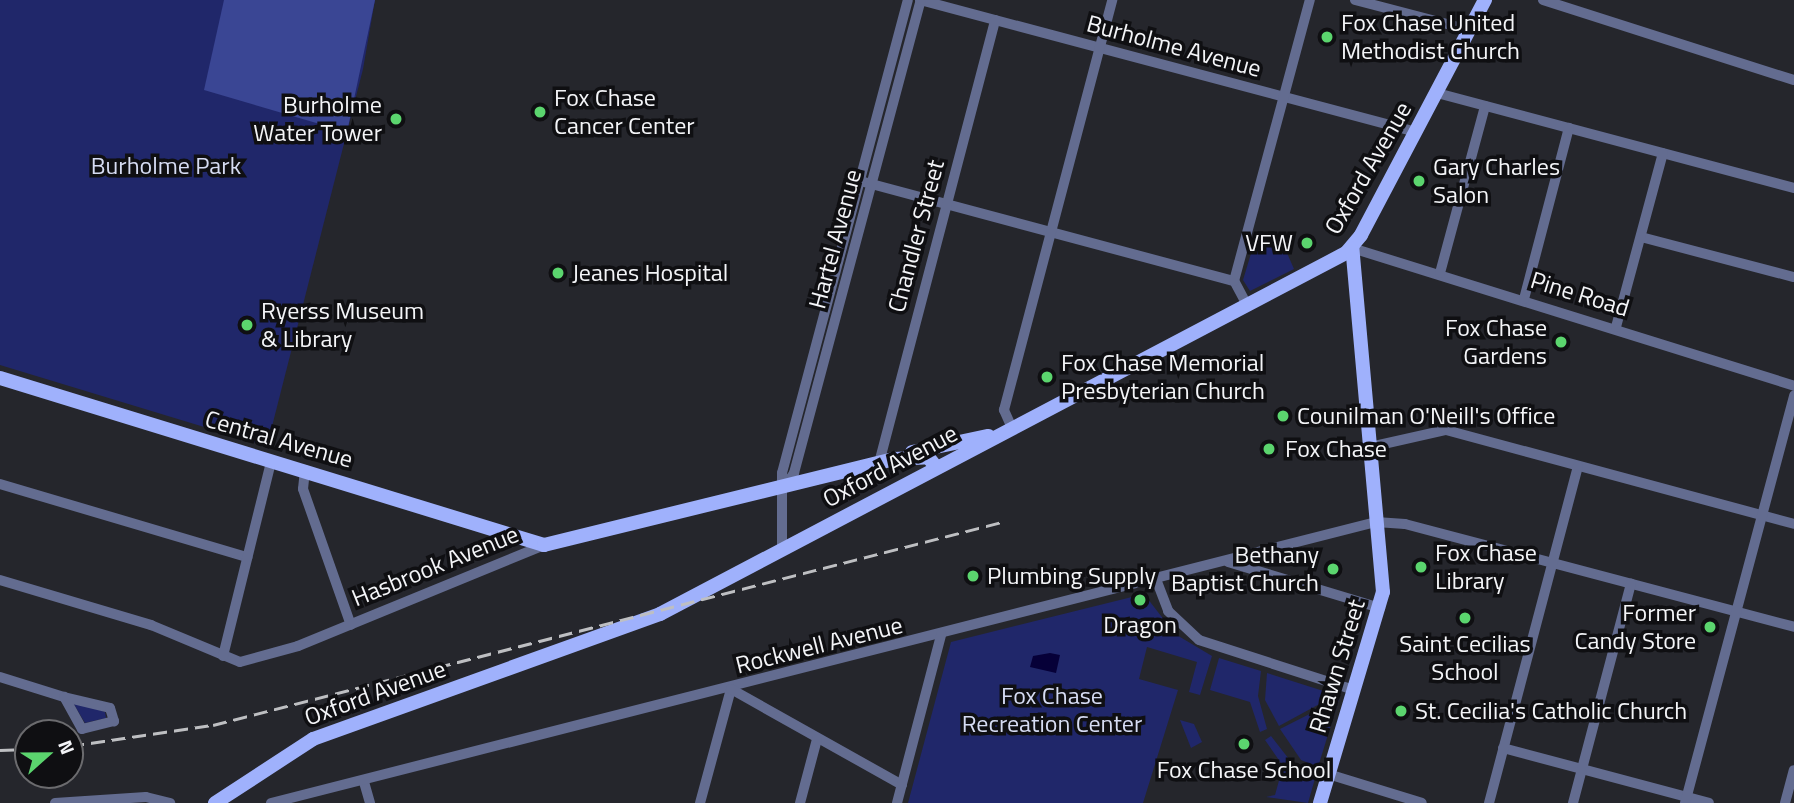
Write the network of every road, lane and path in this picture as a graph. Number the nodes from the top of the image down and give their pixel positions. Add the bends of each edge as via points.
1 (908, 0) edge
2 (921, 0) edge
3 (1112, 0) edge
4 (1310, 0) edge
5 (1355, 0) edge
6 (1485, 0) edge
7 (1543, 0) edge
8 (995, 20) junction
9 (1470, 30) junction
10 (1098, 48) junction
11 (1794, 80) edge
12 (1437, 93) junction
13 (1283, 97) junction
14 (1485, 106) junction
15 (1569, 128) junction
16 (1416, 132) junction
17 (1663, 153) junction
18 (866, 182) junction
19 (1794, 188) edge
20 (946, 204) junction
21 (1049, 232) junction
22 (1641, 237) junction
23 (1352, 248) junction
24 (1440, 272) junction
25 (1794, 277) edge
26 (1234, 281) junction
27 (1524, 299) junction
28 (1247, 305) junction
29 (1616, 327) junction
30 (0, 380) edge
31 (1794, 386) edge
32 (1794, 395) edge
33 (1006, 431) junction
34 (1370, 447) junction
35 (895, 459) junction
36 (271, 462) junction
37 (879, 463) junction
38 (936, 467) junction
39 (1578, 467) junction
40 (305, 470) junction
41 (0, 484) edge
42 (785, 486) junction
43 (1762, 515) junction
44 (1376, 522) junction
45 (1794, 524) edge
46 (544, 545) junction
47 (782, 548) junction
48 (247, 557) junction
49 (1226, 562) junction
50 (1553, 563) junction
51 (1156, 579) junction
52 (0, 580) edge
53 (1631, 584) junction
54 (1380, 608) junction
55 (1737, 612) junction
56 (351, 625) junction
57 (1794, 627) edge
58 (941, 635) junction
59 (223, 656) junction
60 (0, 677) edge
61 (731, 689) junction
62 (1354, 690) junction
63 (64, 698) junction
64 (817, 739) junction
65 (1503, 748) junction
66 (1582, 769) junction
67 (1794, 770) edge
68 (1328, 774) junction
69 (364, 782) junction
70 (902, 785) junction
71 (1686, 800) edge
72 (55, 803) edge
73 (170, 803) edge
74 (215, 803) edge
75 (271, 803) edge
76 (370, 803) edge
77 (700, 803) edge
78 (800, 803) edge
79 (897, 803) edge
80 (1320, 803) edge
81 (1422, 803) edge
82 (1489, 803) edge
83 (1573, 803) edge
84 (1709, 803) edge
85 (1785, 803) edge

1 - 18 street, Hartel Avenue
2 - 8 street, Burholme Avenue
2 - 18 street, Hartel Avenue
3 - 10 street
4 - 13 street
5 - 9 street
6 - 9 main road, Oxford Avenue
7 - 11 street
8 - 10 street, Burholme Avenue
8 - 20 street, Chandler Street
9 - 12 main road, Oxford Avenue
10 - 13 street, Burholme Avenue
10 - 21 street
12 - 14 street
12 - 16 main road, Oxford Avenue
13 - 16 street, Burholme Avenue
13 - 26 street
14 - 15 street
14 - 24 street
15 - 17 street
15 - 27 street
16 - 23 main road, Oxford Avenue
17 - 19 street
17 - 22 street
18 - 20 street
18 - 42 street, Hartel Avenue via 782,472
20 - 21 street
20 - 37 street, Chandler Street
21 - 26 street
21 - 33 street via 1004,410
22 - 25 street
22 - 29 street
23 - 24 street, Pine Road
23 - 28 main road, Oxford Avenue
23 - 34 main road, Rhawn Street
24 - 27 street, Pine Road
26 - 28 street
27 - 29 street, Pine Road
28 - 33 main road, Oxford Avenue
29 - 31 street, Pine Road
30 - 36 main road, Central Avenue
32 - 43 street
33 - 35 main road, Hasbrook Avenue
33 - 38 main road, Oxford Avenue
34 - 39 street via 1446,430
34 - 44 main road, Rhawn Street
35 - 37 main road, Hasbrook Avenue
35 - 38 main road, Hasbrook Avenue via 928,457
36 - 40 main road, Central Avenue
36 - 48 street
37 - 42 main road, Hasbrook Avenue
38 - 47 main road, Oxford Avenue
39 - 43 street
39 - 50 street
40 - 46 main road, Central Avenue
40 - 56 street via 303,489
41 - 48 street
42 - 46 main road, Hasbrook Avenue
42 - 47 street, Hartel Avenue
43 - 45 street
43 - 55 street
44 - 49 street, Rockwell Avenue
44 - 50 street
44 - 54 main road, Rhawn Street
46 - 56 street, Hasbrook Avenue
47 - 74 main road, Oxford Avenue via 648,620 313,738
48 - 59 street
49 - 51 street, Rockwell Avenue
49 - 54 street
50 - 53 street
50 - 65 street
51 - 58 street, Rockwell Avenue
51 - 62 street via 1168,611 1199,639
52 - 59 street, Hasbrook Avenue via 151,625
53 - 55 street
53 - 66 street
54 - 62 main road, Rhawn Street
55 - 57 street
55 - 71 street
56 - 59 street, Hasbrook Avenue via 261,657 240,662
58 - 61 street, Rockwell Avenue
58 - 70 street
60 - 63 street
61 - 64 street
61 - 69 street, Rockwell Avenue
61 - 77 street
62 - 68 main road, Rhawn Street
63 - 63 street via 82,729 114,722 110,708
64 - 70 street
64 - 78 street
65 - 66 street
65 - 82 street
66 - 71 street
66 - 83 street
67 - 85 street
68 - 80 main road, Rhawn Street
68 - 81 street
69 - 75 street, Rockwell Avenue
69 - 76 street
70 - 79 street
71 - 84 street
72 - 73 street via 146,797

